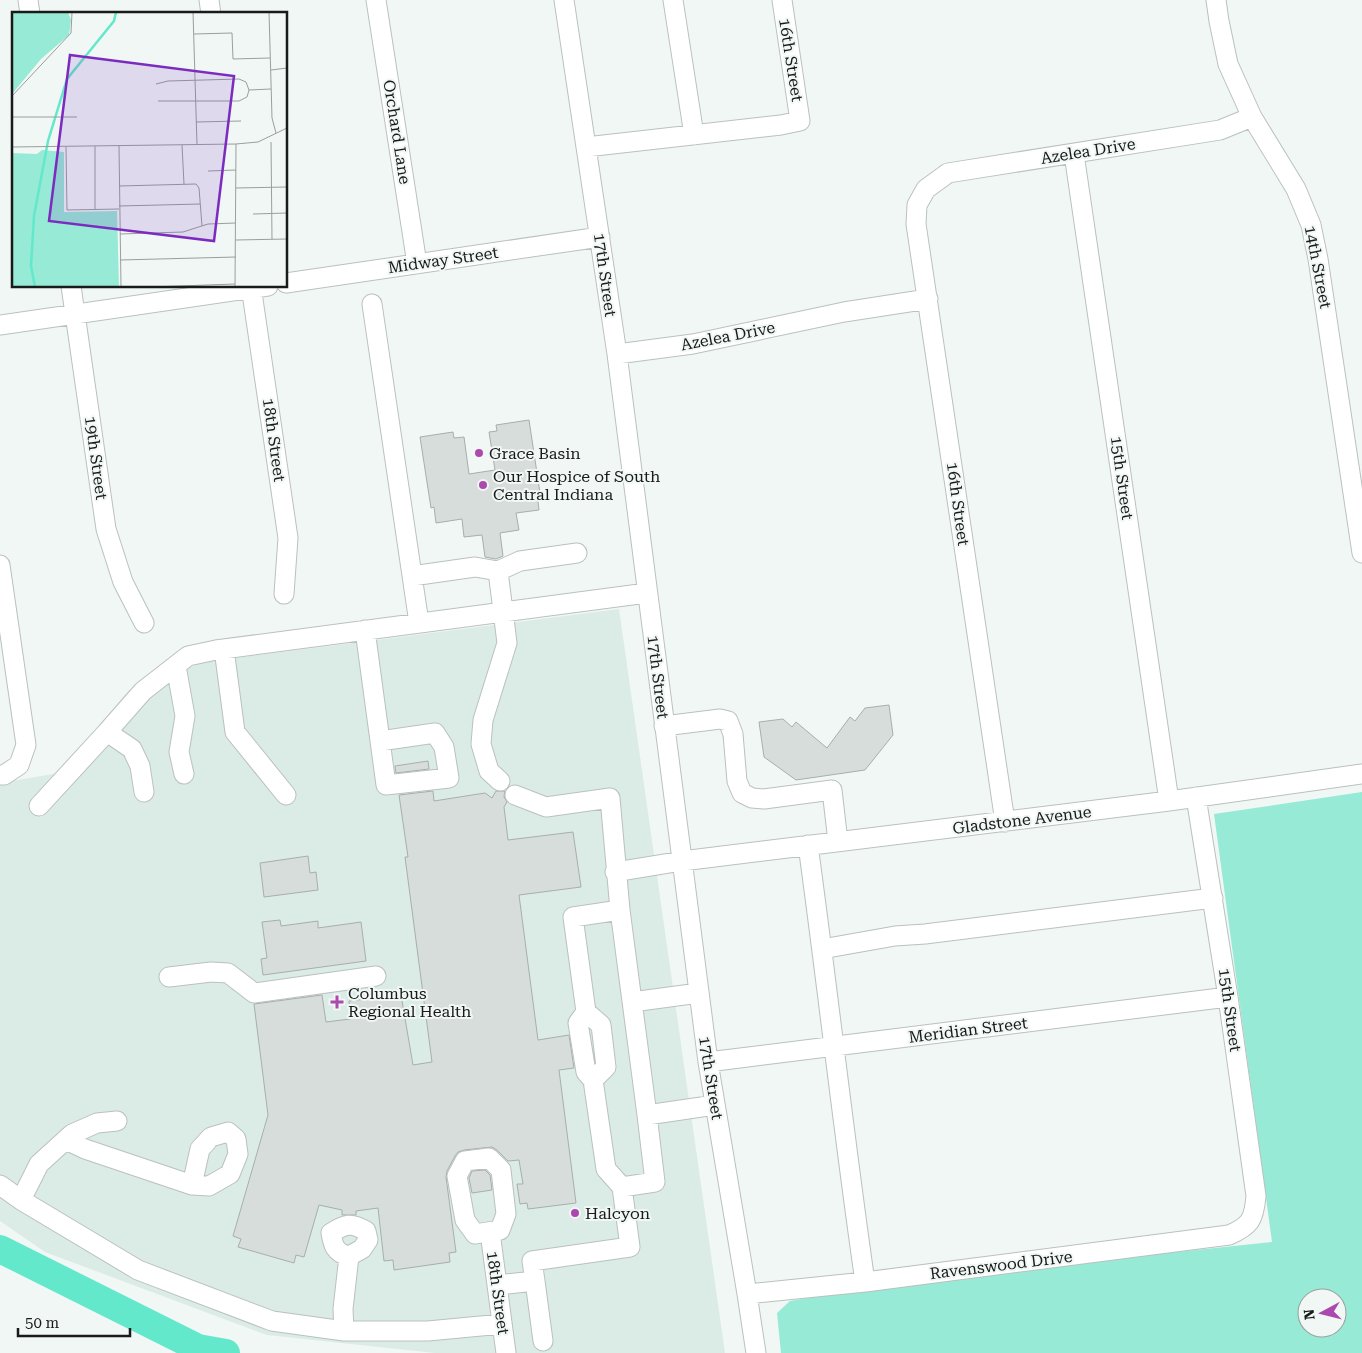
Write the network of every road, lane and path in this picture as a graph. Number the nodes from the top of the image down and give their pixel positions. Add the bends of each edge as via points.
1 (376, 0) edge
2 (564, 0) edge
3 (673, 0) edge
4 (782, 0) edge
5 (1216, 0) edge
6 (1252, 116) junction
7 (694, 135) junction
8 (586, 147) junction
9 (1074, 154) junction
10 (926, 189) joint
11 (600, 237) junction
12 (417, 264) junction
13 (288, 284) edge
14 (71, 288) edge
15 (250, 288) edge
16 (257, 288) edge
17 (928, 299) junction
18 (372, 304) dead end
19 (75, 314) junction
20 (0, 326) edge
21 (617, 354) junction
22 (577, 553) dead end
23 (1362, 553) edge
24 (0, 565) edge
25 (498, 571) junction
26 (412, 576) junction
27 (647, 593) junction
28 (284, 594) dead end
29 (504, 612) junction
30 (144, 623) dead end
31 (419, 623) junction
32 (365, 630) junction
33 (224, 649) junction
34 (176, 666) junction
35 (664, 726) junction
36 (107, 732) junction
37 (380, 741) dead end
38 (184, 774) dead end
39 (1362, 774) edge
40 (0, 775) edge
41 (500, 781) dead end
42 (144, 792) dead end
43 (286, 795) dead end
44 (515, 795) dead end
45 (1196, 797) junction
46 (1170, 802) junction
47 (39, 806) dead end
48 (1006, 822) junction
49 (838, 842) junction
50 (808, 846) junction
51 (682, 861) junction
52 (615, 872) junction
53 (1213, 898) junction
54 (620, 910) junction
55 (822, 949) junction
56 (376, 976) dead end
57 (168, 977) dead end
58 (699, 992) junction
59 (1228, 997) junction
60 (632, 1002) junction
61 (835, 1046) junction
62 (708, 1062) junction
63 (715, 1105) junction
64 (647, 1115) junction
65 (117, 1121) dead end
66 (66, 1140) junction
67 (0, 1185) edge
68 (192, 1185) dead end
69 (622, 1187) junction
70 (21, 1200) junction
71 (1250, 1222) joint
72 (490, 1232) dead end
73 (349, 1256) dead end
74 (535, 1281) junction
75 (865, 1282) junction
76 (497, 1285) junction
77 (747, 1294) junction
78 (502, 1324) junction
79 (344, 1331) junction
80 (543, 1341) dead end
81 (506, 1348) edge
82 (755, 1351) edge

1 - 12 street, Orchard Lane
2 - 8 street, 17th Street
3 - 7 street
4 - 7 street, 16th Street via 800,121
5 - 6 street, 14th Street via 1228,64
6 - 9 street, Azelea Drive via 1220,130
6 - 23 street, 14th Street via 1296,189 1311,225
7 - 8 street
8 - 11 street, 17th Street
9 - 10 street, Azelea Drive via 948,173
9 - 46 street, 15th Street
10 - 17 street, 16th Street via 917,204 916,224
11 - 12 street, Midway Street
11 - 21 street, 17th Street
12 - 13 street, Midway Street
14 - 19 street, 19th Street
15 - 19 street
16 - 28 street, 18th Street via 288,538
17 - 21 street, Azelea Drive via 844,312 693,344
17 - 48 street, 16th Street
18 - 26 street
19 - 20 street
19 - 30 street, 19th Street via 106,529 122,582
21 - 27 street, 17th Street
22 - 25 street via 520,561
24 - 40 street via 26,745 19,765
25 - 26 street via 476,568
25 - 29 street
26 - 31 street
27 - 29 street
27 - 35 street, 17th Street
29 - 31 street
29 - 41 street via 507,643 483,720 481,744 489,771
31 - 32 street
32 - 33 street
32 - 37 street
33 - 34 street via 188,656
33 - 43 street via 236,732
34 - 36 street via 143,691
34 - 38 street via 185,716 179,752
35 - 49 street via 720,719 728,722 733,734 737,781 742,793 752,798 832,790
35 - 51 street, 17th Street
36 - 42 street via 132,749 140,766
36 - 47 street
39 - 45 street, Gladstone Avenue
44 - 52 street via 546,808 610,798
45 - 46 street, Gladstone Avenue
45 - 53 street, 15th Street
46 - 48 street, Gladstone Avenue
48 - 49 street, Gladstone Avenue
49 - 50 street, Gladstone Avenue
50 - 51 street, Gladstone Avenue
50 - 55 street
51 - 52 street, Gladstone Avenue
51 - 58 street, 17th Street
52 - 54 street
53 - 55 street via 895,936
53 - 59 street, 15th Street
54 - 60 street
54 - 69 street via 573,917 586,1012 601,1025 606,1067 593,1080 606,1169
55 - 61 street
56 - 57 street via 254,993 228,973
58 - 60 street
58 - 62 street, 17th Street
59 - 61 street, Meridian Street
59 - 71 street, 15th Street via 1256,1196
60 - 64 street
61 - 62 street, Meridian Street
61 - 75 street
62 - 63 street, 17th Street
63 - 64 street
63 - 77 street, 17th Street
64 - 69 street via 655,1182
65 - 66 street via 97,1123
66 - 68 street
66 - 70 street via 39,1164
67 - 70 street
69 - 74 street via 630,1247 532,1262
70 - 79 street via 138,1270 272,1321
71 - 75 street, Ravenswood Drive via 1229,1236
72 - 76 street, 18th Street
73 - 79 street
74 - 76 street
74 - 80 street
75 - 77 street, Ravenswood Drive
76 - 78 street, 18th Street
77 - 82 street, 17th Street
78 - 79 street via 428,1331
78 - 81 street, 18th Street

